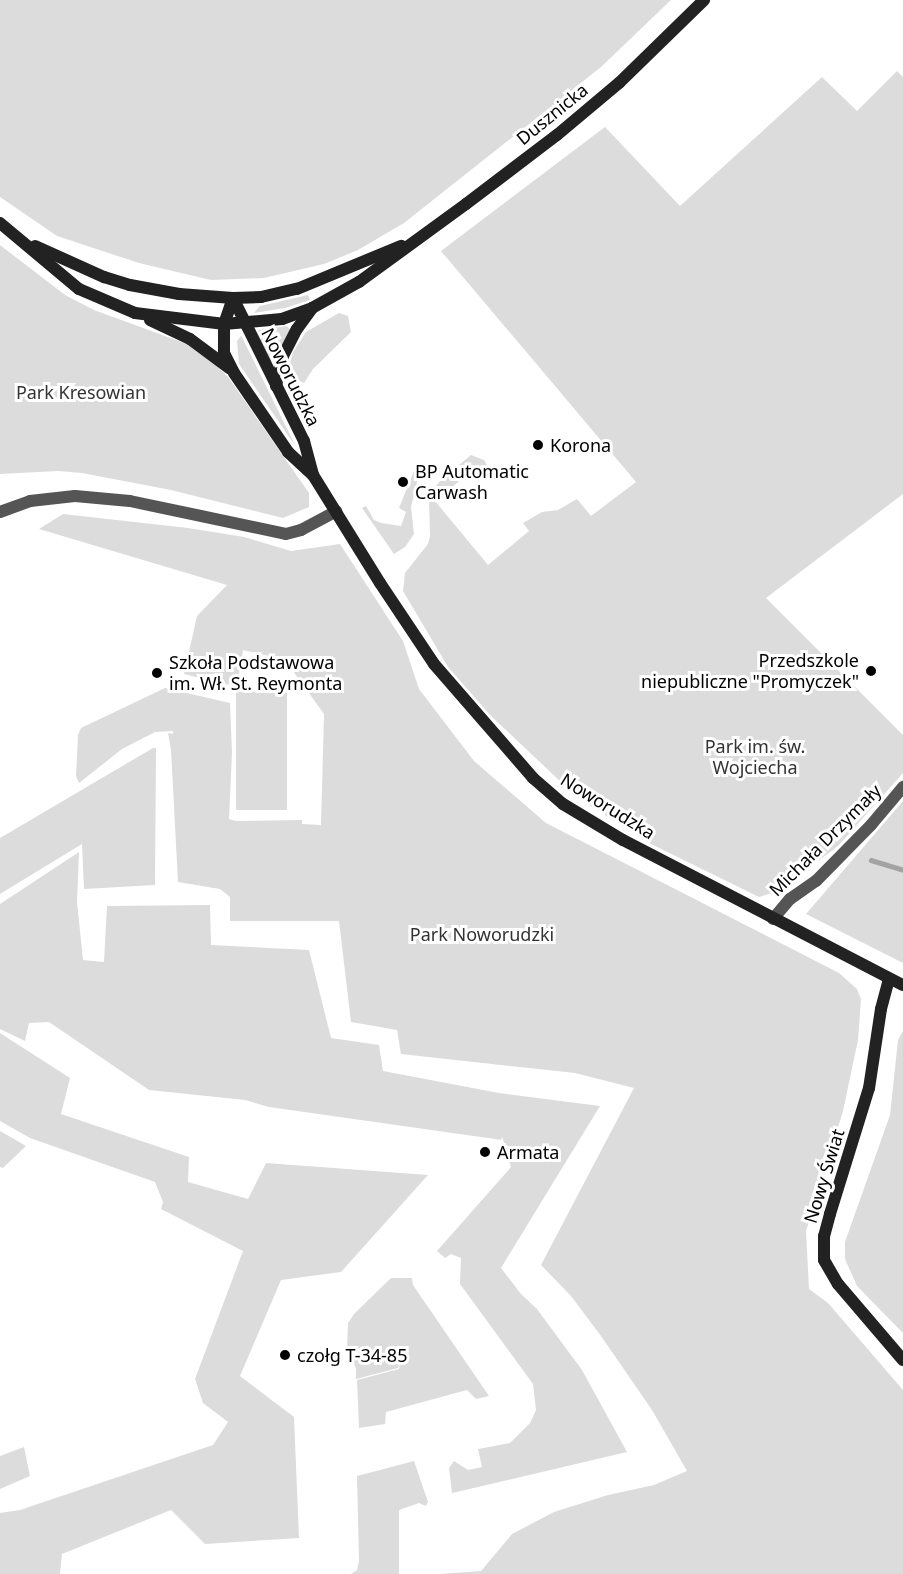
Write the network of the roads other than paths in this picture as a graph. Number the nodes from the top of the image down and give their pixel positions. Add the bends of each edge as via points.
1 (704, 0) edge
2 (0, 223) edge
3 (20, 239) junction
4 (411, 242) junction
5 (232, 298) junction
6 (312, 308) junction
7 (135, 313) junction
8 (243, 322) junction
9 (224, 324) junction
10 (234, 373) junction
11 (276, 386) junction
12 (313, 475) junction
13 (336, 511) junction
14 (0, 512) edge
15 (903, 787) edge
16 (773, 919) junction
17 (889, 979) junction
18 (903, 986) edge
19 (903, 1360) edge

1 - 4 street, Dusznicka via 619,83 557,135
2 - 3 street
3 - 5 street, Dusznicka via 104,278 179,294
3 - 7 street via 79,290
4 - 5 street, Dusznicka via 297,289
4 - 6 street, Dusznicka via 359,282
5 - 8 street, Noworudzka
5 - 9 street, Noworudzka
6 - 8 street, Dusznicka via 282,319
6 - 11 street via 283,356
7 - 9 street, Dusznicka
7 - 10 street via 190,339
8 - 9 street, Dusznicka
8 - 11 street, Noworudzka
9 - 10 street, Noworudzka via 224,352
10 - 12 street, Noworudzka via 288,452
11 - 12 street, Noworudzka via 304,441
12 - 13 street, Noworudzka
13 - 14 street via 286,534 130,501 75,496 30,501
13 - 16 street, Noworudzka via 434,664 533,778 563,804 623,840
15 - 16 street, Michała Drzymały via 816,881 790,899
16 - 17 street, Noworudzka
17 - 18 street, Noworudzka
17 - 19 street, Nowy Świat via 880,1009 869,1088 824,1236 824,1260 838,1284

